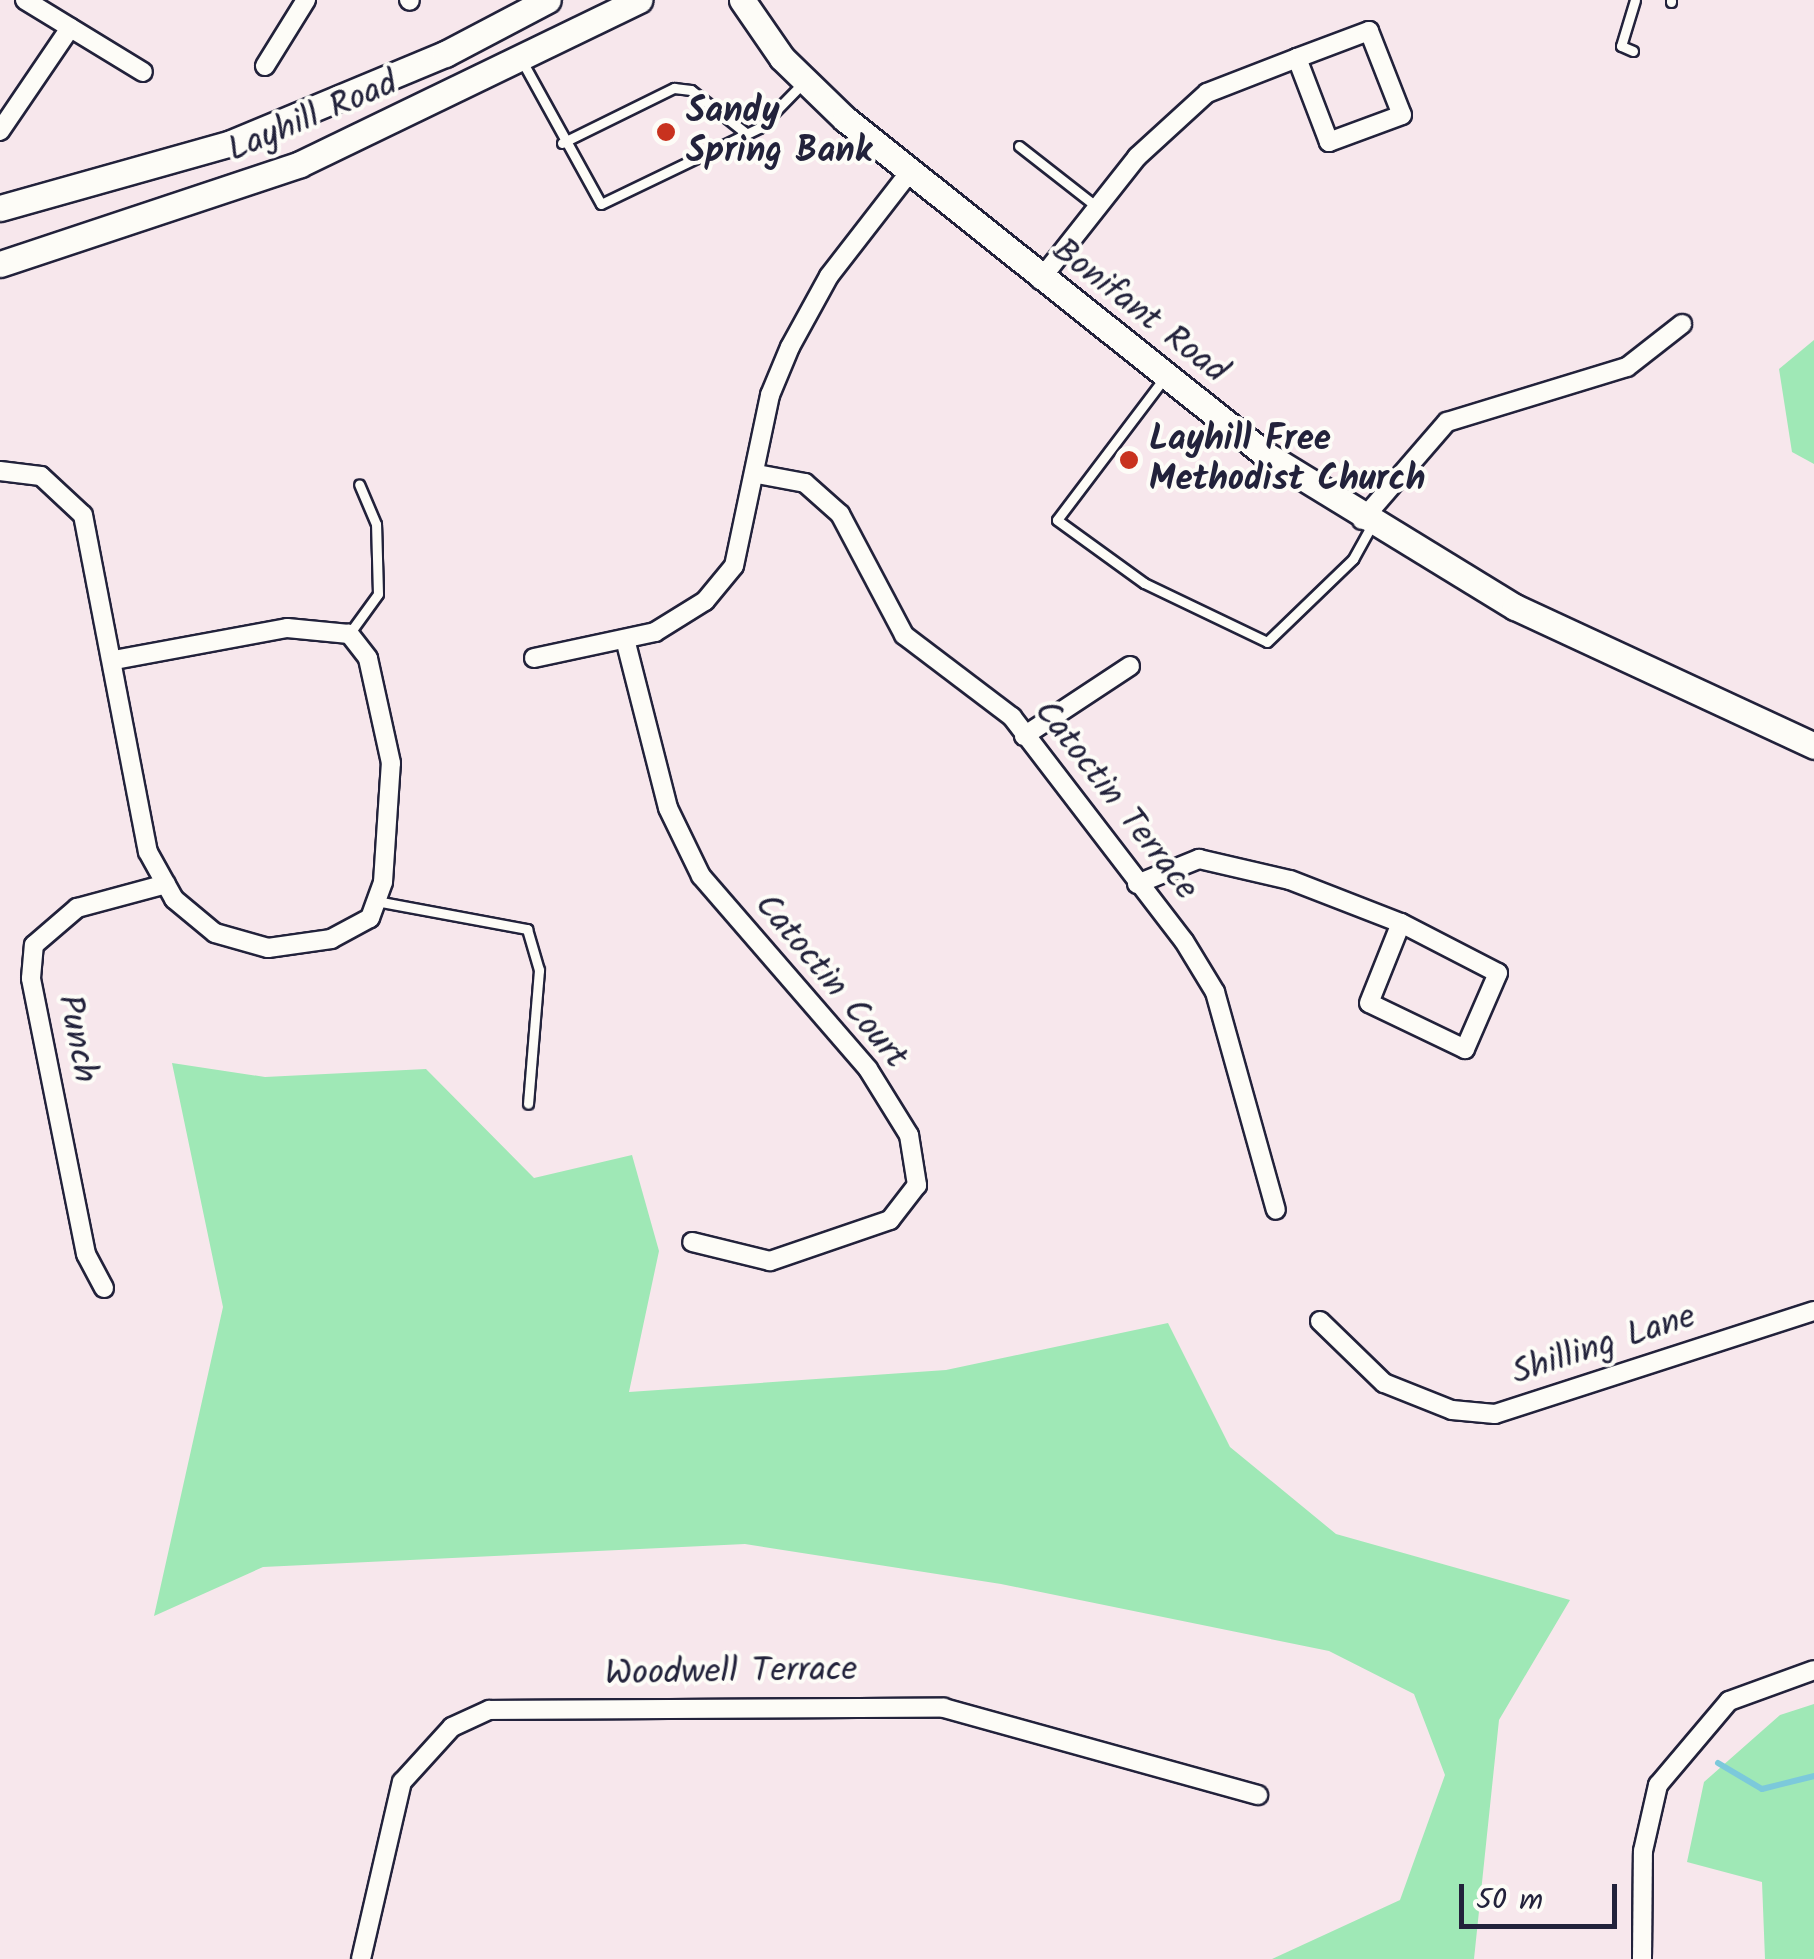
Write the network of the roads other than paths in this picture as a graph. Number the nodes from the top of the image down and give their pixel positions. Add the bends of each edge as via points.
1 (25, 0) edge
2 (306, 0) edge
3 (548, 0) edge
4 (638, 0) edge
5 (742, 0) edge
6 (1635, 0) edge
7 (70, 28) junction
8 (1633, 51) dead end
9 (1297, 58) junction
10 (522, 60) junction
11 (265, 66) dead end
12 (144, 72) dead end
13 (804, 81) junction
14 (0, 132) edge
15 (747, 134) junction
16 (562, 142) junction
17 (1019, 146) dead end
18 (910, 173) junction
19 (1098, 207) junction
20 (0, 208) edge
21 (0, 264) edge
22 (1040, 280) junction
23 (1682, 324) dead end
24 (1165, 376) junction
25 (0, 472) edge
26 (757, 474) junction
27 (359, 484) dead end
28 (1367, 523) junction
29 (349, 634) junction
30 (626, 643) junction
31 (534, 658) dead end
32 (115, 660) junction
33 (1130, 666) dead end
34 (1024, 736) junction
35 (1814, 746) edge
36 (166, 884) junction
37 (1138, 884) junction
38 (376, 901) junction
39 (1401, 923) junction
40 (528, 1104) dead end
41 (1276, 1210) dead end
42 (692, 1242) dead end
43 (104, 1288) dead end
44 (1814, 1311) edge
45 (1320, 1321) dead end
46 (1814, 1670) edge
47 (1258, 1795) dead end
48 (361, 1959) edge
49 (1642, 1959) edge

1 - 7 street
2 - 11 street
3 - 20 main road, Layhill Road via 446,54 231,143
4 - 10 main road, Layhill Road
5 - 13 main road, Bonifant Road
6 - 8 lane via 1621,46
7 - 12 street
7 - 14 street
9 - 9 street via 1368,32 1402,115 1329,142
9 - 19 street via 1207,92
10 - 16 lane
10 - 21 main road, Layhill Road via 300,164
13 - 15 lane
13 - 18 main road, Bonifant Road
15 - 16 lane via 691,90 674,88
15 - 16 lane via 601,204
17 - 19 lane
18 - 22 main road, Bonifant Road
18 - 26 street via 830,276 790,347 770,395
19 - 22 street
22 - 24 main road, Bonifant Road
23 - 28 street via 1627,367 1448,422
24 - 28 main road, Bonifant Road
24 - 28 lane via 1057,520 1144,583 1267,642 1353,559
25 - 32 street via 42,476 83,515
26 - 30 street via 734,566 705,602
26 - 34 street, Catoctin Terrace via 805,482 840,514 904,635
27 - 29 lane via 376,524 378,594
28 - 35 main road, Bonifant Road via 1516,607
29 - 32 street via 287,628
29 - 38 street via 368,658 391,764
30 - 31 street
30 - 42 street, Catoctin Court via 668,808 701,876 868,1069 909,1135 916,1185 890,1220 770,1261
32 - 36 street via 148,852
33 - 34 street
34 - 37 street, Catoctin Terrace
36 - 38 street via 216,933 268,948 331,939 370,918
36 - 43 street, Punch via 77,908 34,944 31,978 86,1254
37 - 39 street via 1199,860 1290,880
37 - 41 street, Catoctin Terrace via 1215,992
38 - 40 lane via 527,929 539,970
39 - 39 street via 1369,1003 1465,1048 1498,973
44 - 45 street, Shilling Lane via 1495,1414 1452,1410 1384,1382
46 - 49 street via 1729,1701 1658,1785 1643,1851
47 - 48 street, Woodwell Terrace via 944,1708 489,1710 452,1727 402,1782

